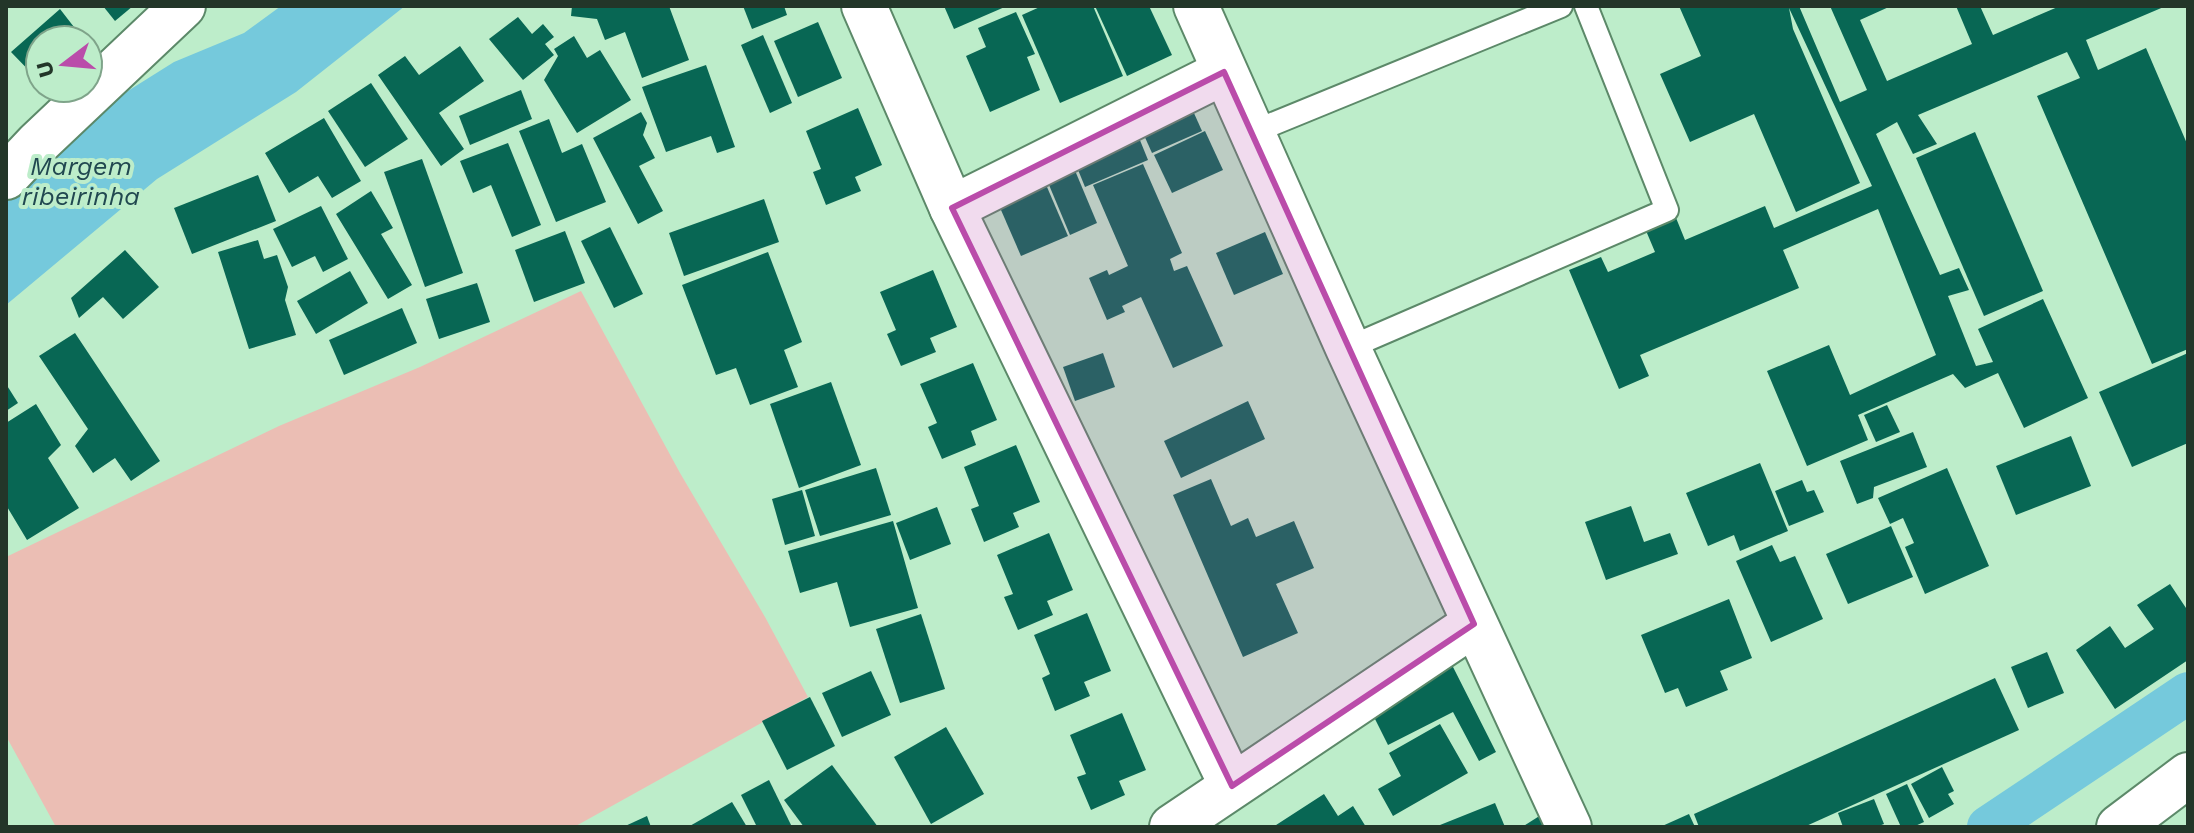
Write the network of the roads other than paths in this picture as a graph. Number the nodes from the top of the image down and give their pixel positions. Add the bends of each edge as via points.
1 (183, 6) edge
2 (864, 6) edge
3 (1196, 6) edge
4 (1561, 6) edge
5 (1586, 6) edge
6 (1224, 72) junction
7 (1253, 132) junction
8 (6, 177) edge
9 (952, 208) junction
10 (1348, 348) junction
11 (1474, 624) junction
12 (2188, 775) edge
13 (1232, 786) junction
14 (1172, 827) edge
15 (1569, 827) edge
16 (2119, 827) edge

1 - 8 street
2 - 9 street
3 - 6 street
4 - 7 lane
5 - 10 lane via 1667,210
6 - 7 street
6 - 9 street
7 - 10 street
9 - 13 street
10 - 11 street
11 - 13 street
11 - 15 street
12 - 16 street
13 - 14 street

